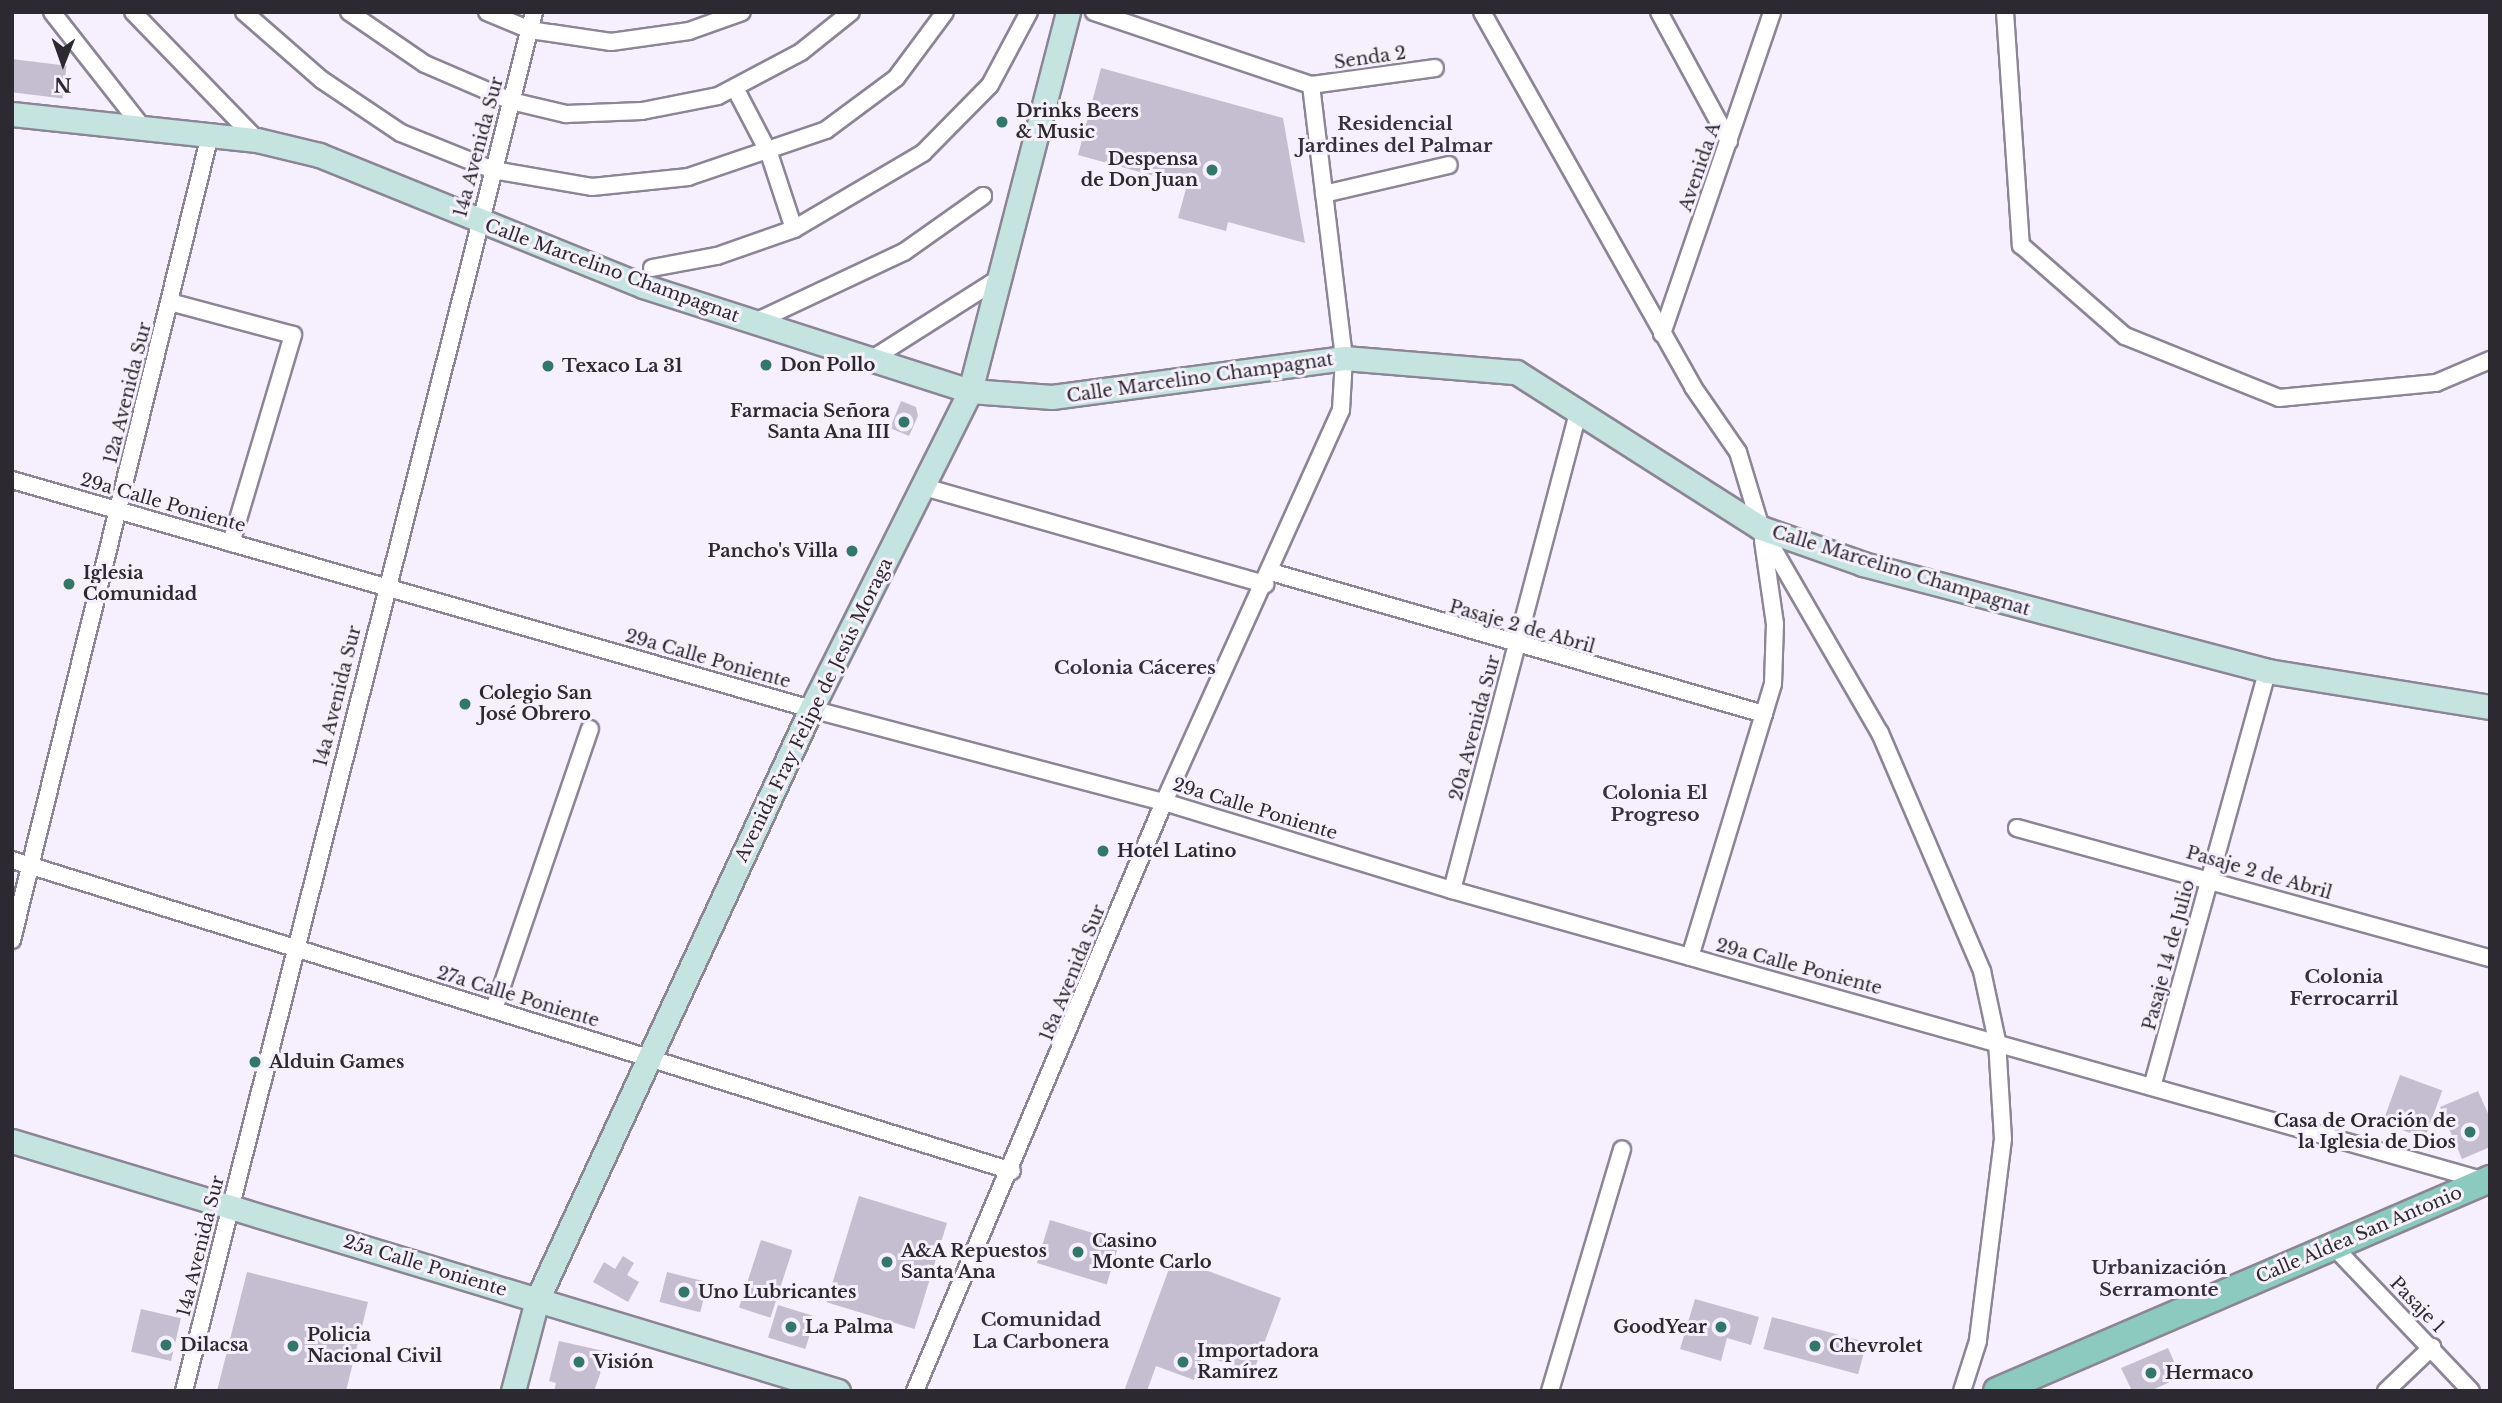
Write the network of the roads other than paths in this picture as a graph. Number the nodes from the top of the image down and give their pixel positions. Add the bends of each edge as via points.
1 (52, 12) edge
2 (133, 12) edge
3 (244, 12) edge
4 (349, 12) edge
5 (487, 12) edge
6 (534, 12) edge
7 (742, 12) edge
8 (851, 12) edge
9 (945, 12) edge
10 (1029, 12) edge
11 (1068, 12) edge
12 (1094, 12) edge
13 (1482, 12) edge
14 (1659, 12) edge
15 (1772, 12) edge
16 (2005, 12) edge
17 (530, 30) junction
18 (1435, 68) dead end
19 (1311, 85) junction
20 (735, 88) junction
21 (511, 101) junction
22 (12, 114) edge
23 (143, 128) junction
24 (209, 139) junction
25 (257, 140) junction
26 (1729, 141) junction
27 (769, 153) junction
28 (1449, 166) dead end
29 (493, 170) junction
30 (1324, 194) junction
31 (983, 196) dead end
32 (479, 224) junction
33 (794, 229) junction
34 (652, 268) dead end
35 (1001, 276) junction
36 (170, 302) junction
37 (755, 322) junction
38 (1662, 334) junction
39 (1345, 358) junction
40 (872, 359) junction
41 (2490, 360) edge
42 (970, 391) junction
43 (1578, 414) junction
44 (12, 480) edge
45 (924, 487) junction
46 (119, 511) junction
47 (1761, 528) junction
48 (231, 543) junction
49 (1268, 578) junction
50 (385, 587) junction
51 (1516, 647) junction
52 (2267, 671) junction
53 (2490, 706) edge
54 (811, 709) junction
55 (1764, 714) junction
56 (590, 729) dead end
57 (1164, 802) junction
58 (2017, 828) dead end
59 (12, 860) edge
60 (32, 867) junction
61 (2210, 878) junction
62 (1452, 890) junction
63 (12, 940) edge
64 (295, 948) junction
65 (1690, 957) junction
66 (2490, 958) edge
67 (494, 1009) junction
68 (1997, 1041) junction
69 (650, 1058) junction
70 (2152, 1087) junction
71 (12, 1141) edge
72 (1622, 1149) dead end
73 (1012, 1171) junction
74 (2487, 1180) edge
75 (230, 1207) junction
76 (2334, 1248) junction
77 (537, 1300) junction
78 (2432, 1347) junction
79 (184, 1391) edge
80 (513, 1391) edge
81 (838, 1391) edge
82 (915, 1391) edge
83 (1550, 1391) edge
84 (1962, 1391) edge
85 (1997, 1391) edge
86 (2386, 1391) edge
87 (2471, 1391) edge

1 - 23 street
2 - 25 street
3 - 29 street via 285,52 363,111 401,133
4 - 21 street via 425,64
5 - 17 street
6 - 17 street, 14a Avenida Sur
7 - 17 street via 689,31 639,40
8 - 20 street via 801,52
9 - 27 street via 911,62 870,101 826,130
10 - 33 street via 1007,62 959,121 896,171
11 - 35 street, Avenida Fray Felipe de Jesús Moraga
12 - 19 street
13 - 38 street
14 - 26 street
15 - 26 street, Avenida A
16 - 41 street via 2021,245 2125,336 2279,398 2436,383
17 - 21 street, 14a Avenida Sur
18 - 19 street, Senda 2
19 - 30 street, 18a Avenida Sur
20 - 21 street via 683,104 617,113 566,114
20 - 27 street
21 - 29 street, 14a Avenida Sur
22 - 23 street, Calle Marcelino Champagnat
23 - 24 street, Calle Marcelino Champagnat
24 - 25 street, Calle Marcelino Champagnat
24 - 36 street, 12a Avenida Sur
25 - 32 street, Calle Marcelino Champagnat via 319,155 389,181
26 - 38 street, Avenida A
27 - 29 street via 688,177 615,186 550,182
27 - 33 street
28 - 30 street
29 - 32 street, 14a Avenida Sur
30 - 39 street, 18a Avenida Sur
31 - 37 street via 904,252
32 - 37 street, Calle Marcelino Champagnat
32 - 50 street, 14a Avenida Sur
33 - 34 street via 717,256
35 - 40 street
35 - 42 street, Avenida Fray Felipe de Jesús Moraga
36 - 46 street, 12a Avenida Sur
36 - 48 street via 293,335
37 - 40 street, Calle Marcelino Champagnat
38 - 47 street via 1738,452
39 - 42 street, Calle Marcelino Champagnat via 1052,397
39 - 43 street, Calle Marcelino Champagnat via 1517,372
39 - 49 street, 18a Avenida Sur via 1340,410
40 - 42 street, Calle Marcelino Champagnat
42 - 45 street, Avenida Fray Felipe de Jesús Moraga via 949,424
43 - 47 street, Calle Marcelino Champagnat
43 - 51 street, 20a Avenida Sur
44 - 46 street, 29a Calle Poniente
45 - 49 street, Pasaje 2 de Abril
45 - 54 street, Avenida Fray Felipe de Jesús Moraga
46 - 48 street, 29a Calle Poniente
46 - 60 street, 12a Avenida Sur
47 - 52 street, Calle Marcelino Champagnat via 1996,603
47 - 55 street via 1776,664
47 - 68 street via 1880,733 1982,971
48 - 50 street, 29a Calle Poniente
49 - 51 street, Pasaje 2 de Abril
49 - 57 street, 18a Avenida Sur
50 - 54 street, 29a Calle Poniente
50 - 64 street, 14a Avenida Sur
51 - 55 street, Pasaje 2 de Abril
51 - 62 street, 20a Avenida Sur
52 - 53 street, Calle Marcelino Champagnat
52 - 61 street, Pasaje 14 de Julio
54 - 57 street, 29a Calle Poniente
54 - 69 street, Avenida Fray Felipe de Jesús Moraga
55 - 65 street
56 - 67 street
57 - 62 street, 29a Calle Poniente
57 - 73 street, 18a Avenida Sur
58 - 61 street, Pasaje 2 de Abril
59 - 60 street, 27a Calle Poniente
60 - 63 street, 12a Avenida Sur
60 - 64 street, 27a Calle Poniente
61 - 66 street, Pasaje 2 de Abril
61 - 70 street, Pasaje 14 de Julio
62 - 65 street, 29a Calle Poniente
64 - 67 street, 27a Calle Poniente
64 - 75 street, 14a Avenida Sur
65 - 68 street, 29a Calle Poniente
67 - 69 street, 27a Calle Poniente
68 - 70 street, 29a Calle Poniente
68 - 84 street via 2003,1139 1978,1341
69 - 73 street, 27a Calle Poniente
69 - 77 street, Avenida Fray Felipe de Jesús Moraga
70 - 74 street, 29a Calle Poniente
71 - 75 street, 25a Calle Poniente
72 - 83 street
73 - 82 street, 18a Avenida Sur
74 - 76 main road, Calle Aldea San Antonio
75 - 77 street, 25a Calle Poniente
75 - 79 street, 14a Avenida Sur
76 - 78 street, Pasaje 1
76 - 85 main road, Calle Aldea San Antonio
77 - 80 street, Avenida Fray Felipe de Jesús Moraga
77 - 81 street, 25a Calle Poniente
78 - 86 street
78 - 87 street, Pasaje 1

